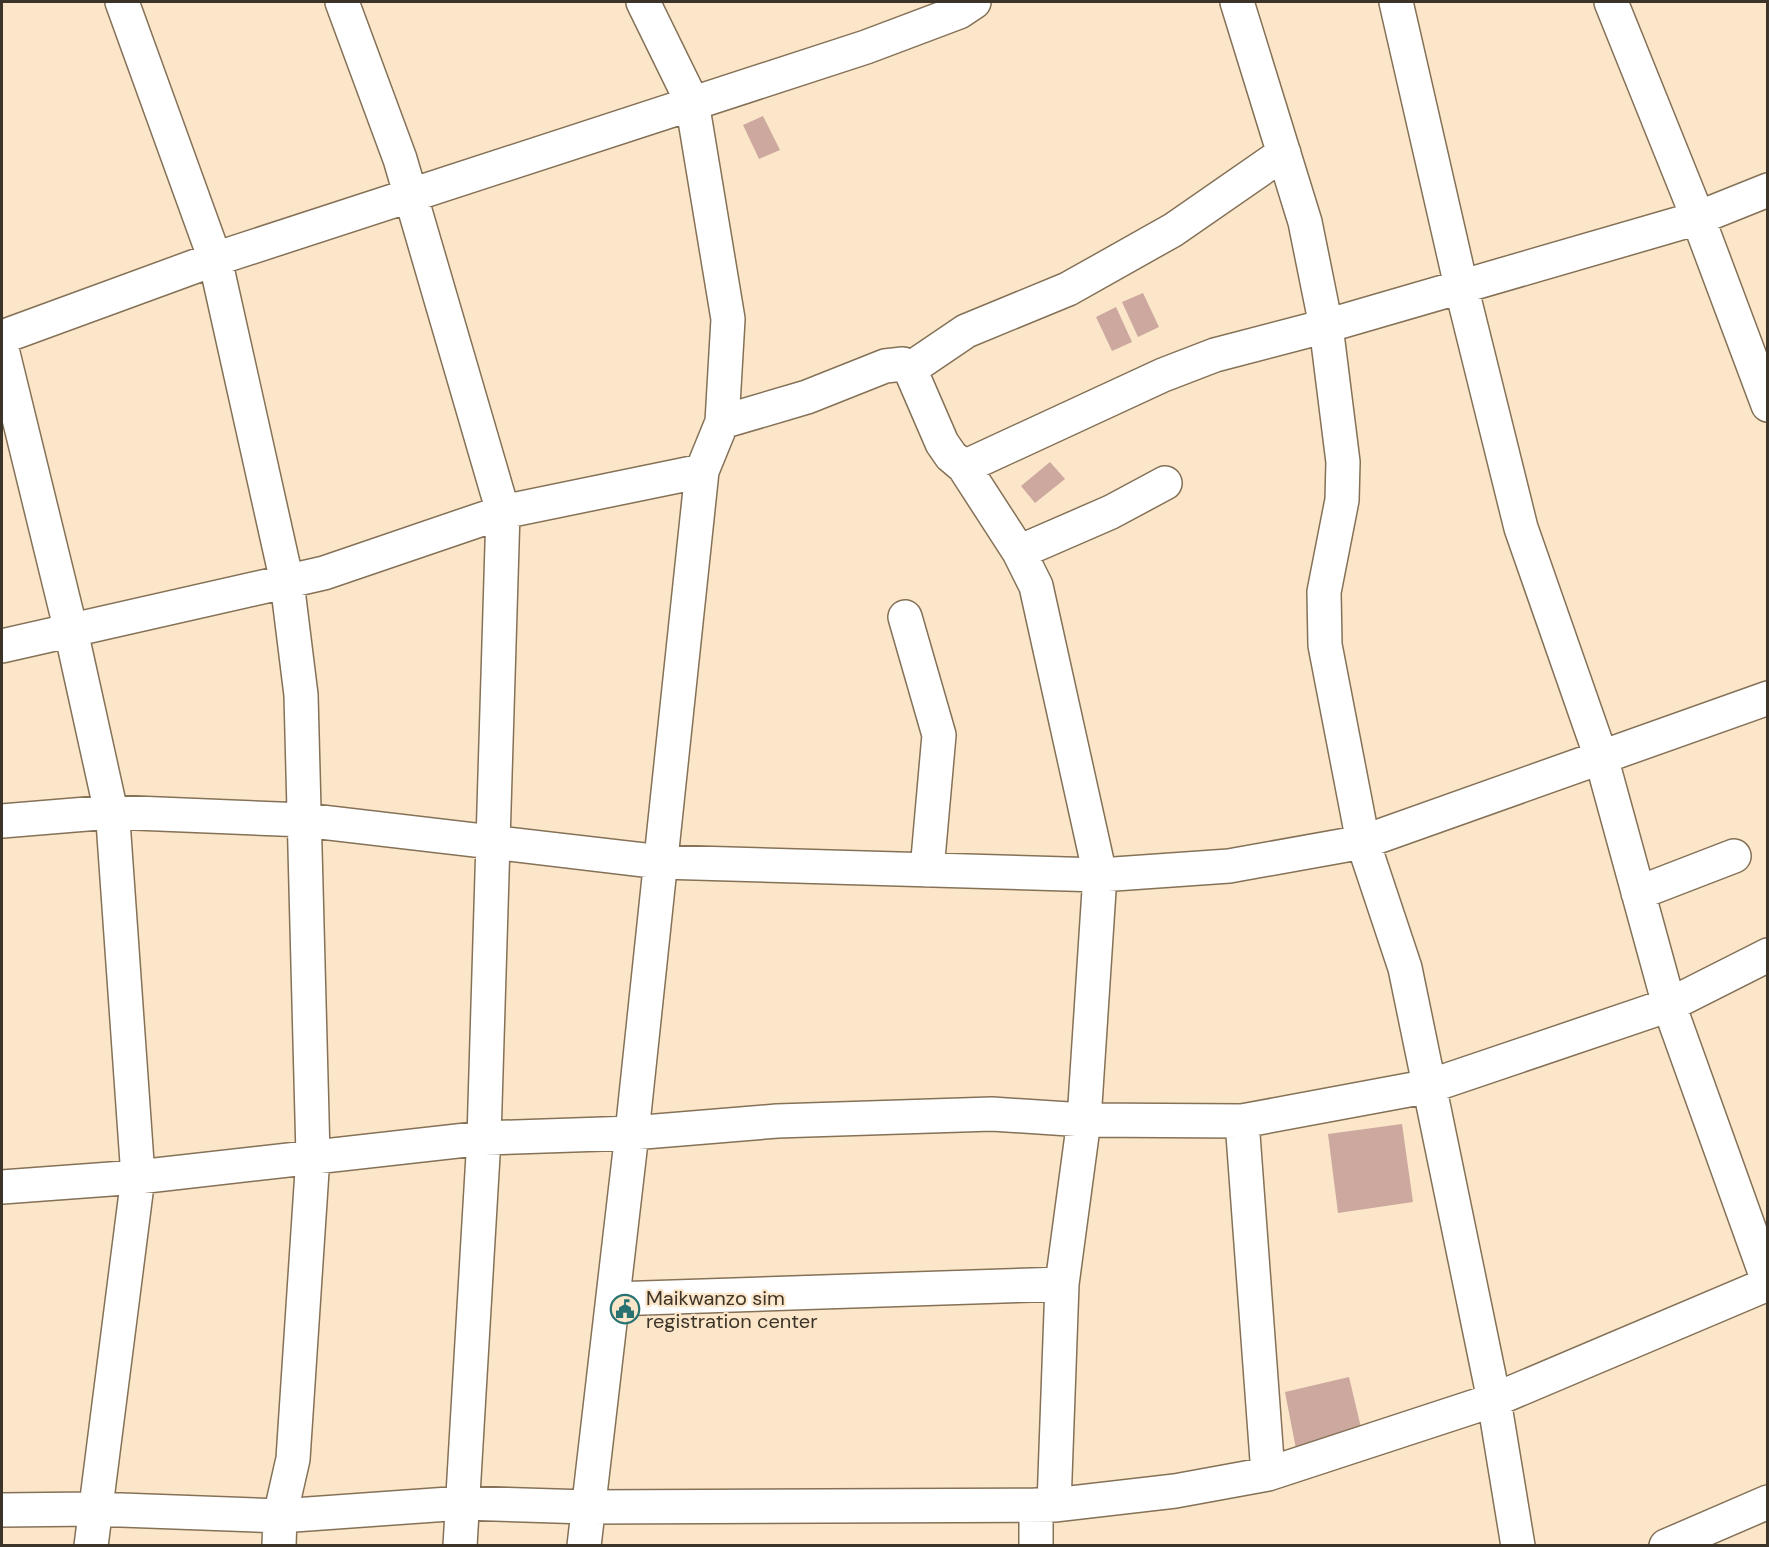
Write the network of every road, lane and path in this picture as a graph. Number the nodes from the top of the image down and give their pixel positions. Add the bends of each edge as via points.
1 (122, 2) edge
2 (342, 2) edge
3 (643, 2) edge
4 (974, 2) edge
5 (1237, 2) edge
6 (1396, 2) edge
7 (1611, 2) edge
8 (692, 102) junction
9 (1284, 153) junction
10 (1767, 190) edge
11 (410, 195) junction
12 (1698, 218) junction
13 (215, 259) junction
14 (1461, 286) junction
15 (1326, 326) junction
16 (2, 337) edge
17 (2, 349) edge
18 (910, 369) junction
19 (1767, 405) edge
20 (722, 422) junction
21 (964, 467) junction
22 (702, 471) junction
23 (1165, 483) dead end
24 (503, 512) junction
25 (1019, 552) junction
26 (287, 582) junction
27 (906, 617) dead end
28 (71, 631) junction
29 (2, 646) edge
30 (1767, 698) edge
31 (1600, 757) junction
32 (111, 812) junction
33 (304, 820) junction
34 (2, 821) edge
35 (1364, 842) junction
36 (492, 843) junction
37 (1734, 856) dead end
38 (661, 862) junction
39 (927, 870) junction
40 (1100, 875) junction
41 (1638, 893) junction
42 (1767, 955) edge
43 (1669, 1005) junction
44 (1430, 1086) junction
45 (1084, 1120) junction
46 (1242, 1121) junction
47 (632, 1133) junction
48 (484, 1138) junction
49 (313, 1156) junction
50 (138, 1177) junction
51 (2, 1187) edge
52 (1767, 1283) edge
53 (1062, 1284) junction
54 (613, 1299) junction
55 (1494, 1400) junction
56 (1268, 1474) junction
57 (1767, 1502) edge
58 (463, 1503) junction
59 (1045, 1505) junction
60 (587, 1507) junction
61 (94, 1509) junction
62 (2, 1510) edge
63 (280, 1531) edge
64 (91, 1545) edge
65 (460, 1545) edge
66 (584, 1545) edge
67 (1036, 1545) edge
68 (1518, 1545) edge
69 (1666, 1545) edge

1 - 13 street
2 - 11 street
3 - 8 street
4 - 8 street via 959,12 866,47
5 - 9 street
6 - 14 street
7 - 12 street
8 - 11 street
8 - 20 street via 728,318
9 - 15 street via 1305,222
9 - 18 street via 1173,230 1068,289 966,331
10 - 12 street
11 - 13 street
11 - 24 street
12 - 14 street
12 - 19 street
13 - 16 street
13 - 26 street
14 - 15 street
14 - 31 street via 1521,528
15 - 21 street via 1215,355 1163,375
15 - 35 street via 1343,462 1342,500 1324,592 1325,645
17 - 28 street
18 - 20 street via 903,364 885,366 807,396
18 - 21 street via 942,443
20 - 22 street
21 - 25 street
22 - 24 street
22 - 38 street
23 - 25 street via 1111,512
24 - 26 street
24 - 36 street
25 - 40 street via 1036,586
26 - 28 street
26 - 33 street via 301,695
27 - 39 street via 939,735
28 - 29 street
28 - 32 street
30 - 31 street
31 - 35 street
31 - 41 street
32 - 33 street
32 - 34 street
32 - 50 street
33 - 36 street
33 - 49 street
35 - 40 street via 1229,866
35 - 44 street via 1405,968
36 - 38 street
36 - 48 street
37 - 41 street
38 - 39 street
38 - 47 street
39 - 40 street
40 - 45 street
41 - 43 street
42 - 43 street
43 - 44 street
43 - 52 street
44 - 46 street
44 - 55 street
45 - 46 street
45 - 47 street via 992,1114 777,1121
45 - 53 street
46 - 56 street
47 - 48 street
47 - 54 street
48 - 49 street
48 - 58 street
49 - 50 street
49 - 63 street via 293,1459
50 - 51 street
50 - 61 street
52 - 55 street
53 - 54 street
53 - 59 street
54 - 60 street
55 - 56 street
55 - 68 street
56 - 59 street via 1175,1491
57 - 69 street
58 - 60 street
58 - 63 street
58 - 65 street
59 - 60 street
59 - 67 street
60 - 66 street
61 - 62 street
61 - 63 street
61 - 64 street

